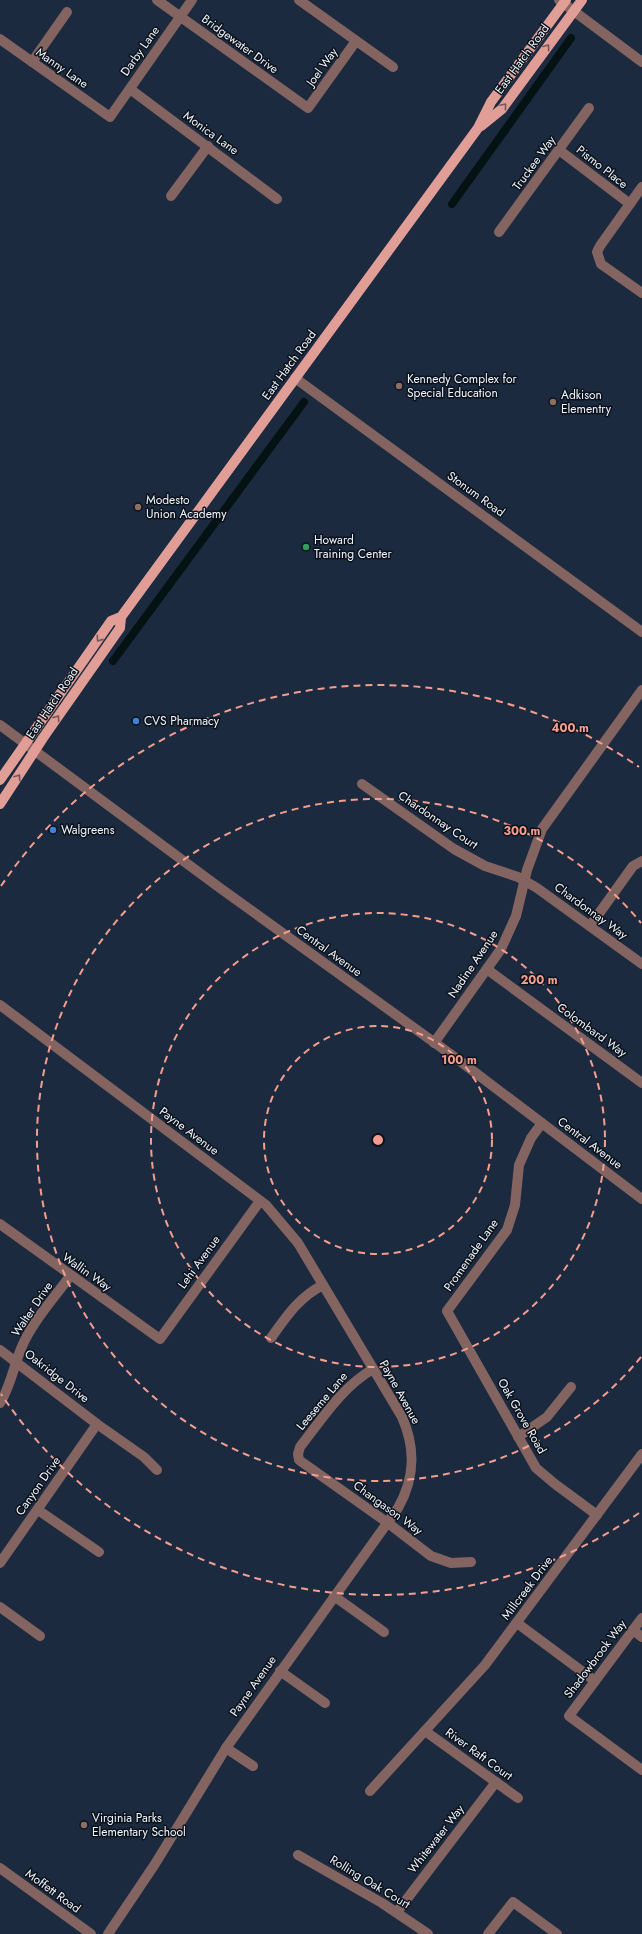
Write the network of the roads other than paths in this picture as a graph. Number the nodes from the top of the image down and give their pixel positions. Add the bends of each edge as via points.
1 (157, 0) edge
2 (192, 0) edge
3 (300, 0) edge
4 (582, 0) edge
5 (563, 1) edge
6 (574, 11) junction
7 (67, 12) dead end
8 (180, 17) junction
9 (0, 39) edge
10 (356, 41) junction
11 (32, 62) junction
12 (642, 62) edge
13 (392, 67) dead end
14 (130, 89) junction
15 (308, 108) joint
16 (589, 108) dead end
17 (110, 117) joint
18 (478, 128) junction
19 (208, 146) junction
20 (559, 150) junction
21 (642, 187) edge
22 (170, 196) dead end
23 (277, 199) dead end
24 (630, 204) junction
25 (499, 232) dead end
26 (642, 293) edge
27 (295, 378) junction
28 (121, 617) junction
29 (642, 632) edge
30 (642, 690) edge
31 (0, 725) edge
32 (25, 743) junction
33 (35, 750) junction
34 (0, 780) edge
35 (362, 784) dead end
36 (0, 804) edge
37 (642, 861) edge
38 (525, 880) junction
39 (590, 926) junction
40 (642, 964) edge
41 (488, 970) junction
42 (0, 1005) edge
43 (434, 1042) junction
44 (642, 1083) edge
45 (542, 1123) junction
46 (642, 1199) edge
47 (260, 1201) junction
48 (0, 1224) edge
49 (70, 1276) junction
50 (323, 1285) junction
51 (447, 1311) joint
52 (271, 1338) dead end
53 (160, 1339) joint
54 (0, 1350) edge
55 (17, 1362) junction
56 (373, 1369) junction
57 (572, 1387) dead end
58 (0, 1403) edge
59 (97, 1424) junction
60 (518, 1437) junction
61 (642, 1454) edge
62 (298, 1457) joint
63 (157, 1470) dead end
64 (38, 1510) junction
65 (596, 1515) junction
66 (388, 1523) junction
67 (99, 1552) dead end
68 (471, 1562) dead end
69 (0, 1563) edge
70 (334, 1596) junction
71 (0, 1607) edge
72 (642, 1618) edge
73 (517, 1623) junction
74 (633, 1630) junction
75 (384, 1632) dead end
76 (40, 1636) dead end
77 (642, 1637) edge
78 (280, 1671) junction
79 (595, 1681) junction
80 (325, 1702) dead end
81 (425, 1731) junction
82 (226, 1748) junction
83 (253, 1766) dead end
84 (642, 1770) edge
85 (496, 1782) junction
86 (370, 1790) dead end
87 (518, 1798) dead end
88 (298, 1855) dead end
89 (0, 1868) edge
90 (396, 1912) junction
91 (91, 1934) edge
92 (108, 1934) edge
93 (428, 1934) edge
94 (488, 1934) edge
95 (557, 1934) edge

1 - 8 street, Bridgewater Drive
2 - 8 street, Darby Lane
3 - 10 street
4 - 6 main road, East Hatch Road
5 - 6 street
5 - 18 main road, East Hatch Road via 491,102
6 - 12 street
18 -> 6 main road, East Hatch Road via 502,109
7 - 11 street
8 - 14 street, Darby Lane
8 - 15 street, Bridgewater Drive
9 - 11 street, Manny Lane
10 - 13 street
10 - 15 street, Joel Way
11 - 17 street, Manny Lane
14 - 17 street, Darby Lane
14 - 19 street, Monica Lane
16 - 20 street, Truckee Way
18 - 27 main road, East Hatch Road
19 - 22 street
19 - 23 street, Monica Lane
20 - 24 street, Pismo Place
20 - 25 street, Truckee Way
21 - 24 street
24 - 26 street via 600,246 598,257 602,264
27 - 28 main road, East Hatch Road
27 - 29 street, Stonum Road
28 -> 32 main road, East Hatch Road via 111,621
33 -> 28 main road, East Hatch Road via 120,628
30 - 38 street, Nadine Avenue via 542,829 531,854
31 - 32 street, Central Avenue
32 - 33 street, Central Avenue
32 - 34 main road, East Hatch Road
36 -> 33 main road, East Hatch Road
33 - 43 street, Central Avenue via 220,888
35 - 38 street, Chardonnay Court via 454,849 485,866
37 - 39 street via 633,866
38 - 39 street, Chardonnay Way
38 - 41 street, Nadine Avenue via 516,916
39 - 40 street, Chardonnay Way
41 - 43 street, Nadine Avenue
41 - 44 street, Colombard Way
42 - 47 street, Payne Avenue
43 - 45 street, Central Avenue
45 - 46 street, Central Avenue
45 - 51 street, Promenade Lane via 531,1138 519,1165 515,1205 507,1230
47 - 50 street, Payne Avenue via 292,1234
47 - 53 street, Lehi Avenue
48 - 49 street, Wallin Way
49 - 53 street, Wallin Way
49 - 55 street, Walter Drive via 30,1332
50 - 52 street via 295,1305
50 - 56 street, Payne Avenue
51 - 60 street, Oak Grove Road
54 - 55 street, Oakridge Drive
55 - 58 street, Walter Drive
55 - 59 street, Oakridge Drive
56 - 62 street, Leeseme Lane via 346,1388 300,1447
56 - 66 street, Payne Avenue via 402,1417 410,1436 412,1450 413,1463 408,1487
57 - 60 street via 547,1417
59 - 63 street, Oakridge Drive via 144,1457
59 - 64 street, Canyon Drive
60 - 65 street, Oak Grove Road via 536,1468
61 - 65 street, Millcreek Drive
62 - 66 street, Changason Way via 305,1465
64 - 67 street
64 - 69 street, Canyon Drive
65 - 73 street, Millcreek Drive
66 - 68 street, Changason Way via 431,1556 450,1563
66 - 70 street, Payne Avenue
70 - 75 street
70 - 78 street, Payne Avenue
71 - 76 street
72 - 74 street, Shadowbrook Way
73 - 79 street
73 - 81 street, Millcreek Drive via 485,1666
74 - 77 street
74 - 79 street, Shadowbrook Way
78 - 80 street
78 - 82 street, Payne Avenue
79 - 84 street, Shadowbrook Way via 569,1716
81 - 85 street, River Raft Court
81 - 86 street, Millcreek Drive
82 - 83 street
82 - 92 street, Payne Avenue via 155,1864
85 - 87 street, River Raft Court
85 - 90 street, Whitewater Way
88 - 90 street, Rolling Oak Court
89 - 91 street, Moffett Road
90 - 93 street, Rolling Oak Court
94 - 95 street via 513,1902

